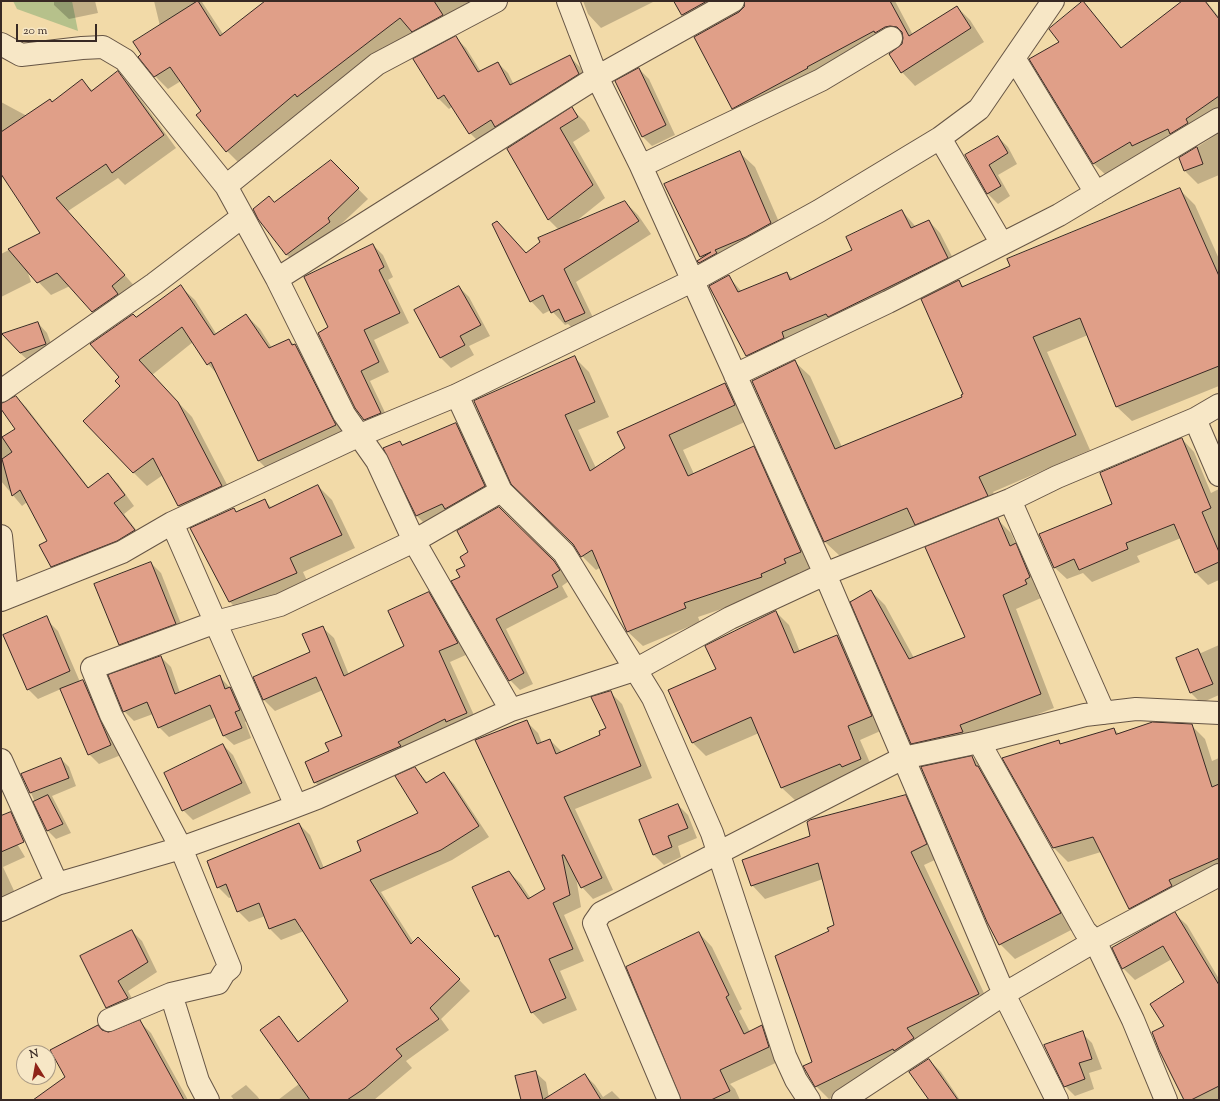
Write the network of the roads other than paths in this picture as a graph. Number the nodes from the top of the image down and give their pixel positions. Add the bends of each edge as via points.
1 (496, 1) edge
2 (568, 1) edge
3 (733, 1) edge
4 (1053, 1) edge
5 (891, 38) dead end
6 (1, 44) edge
7 (1014, 58) junction
8 (597, 77) junction
9 (1219, 119) edge
10 (940, 138) junction
11 (641, 166) junction
12 (226, 186) junction
13 (1096, 193) junction
14 (242, 217) junction
15 (1002, 244) junction
16 (277, 279) junction
17 (692, 281) junction
18 (735, 375) junction
19 (1, 391) edge
20 (456, 395) junction
21 (1219, 405) edge
22 (1195, 418) junction
23 (358, 436) junction
24 (1219, 474) edge
25 (501, 491) junction
26 (1010, 500) junction
27 (172, 523) junction
28 (1, 536) edge
29 (414, 540) junction
30 (825, 574) junction
31 (4, 599) edge
32 (216, 622) junction
33 (637, 669) junction
34 (511, 710) junction
35 (1104, 713) junction
36 (1219, 713) edge
37 (979, 742) junction
38 (903, 758) junction
39 (1, 760) edge
40 (296, 806) junction
41 (181, 848) junction
42 (718, 852) junction
43 (1219, 875) edge
44 (57, 884) junction
45 (1, 910) edge
46 (1095, 942) junction
47 (171, 994) junction
48 (1004, 994) junction
49 (110, 1020) dead end
50 (208, 1100) edge
51 (669, 1100) edge
52 (809, 1100) edge
53 (843, 1100) edge
54 (1057, 1100) edge
55 (1166, 1100) edge

1 - 12 street via 377,64
2 - 8 street
3 - 8 street
4 - 7 street
5 - 11 street via 821,80
6 - 12 street via 21,55 103,47 125,60
7 - 10 street via 979,110
7 - 13 street
8 - 11 street
8 - 16 street
9 - 13 street
10 - 15 street
10 - 17 street via 819,211
11 - 17 street
12 - 14 street
13 - 15 street
14 - 16 street
14 - 19 street via 154,284
15 - 18 street
16 - 23 street via 344,414
17 - 18 street
17 - 20 street
18 - 30 street
20 - 23 street
20 - 25 street
21 - 22 street
22 - 24 street
22 - 26 street
23 - 27 street
23 - 29 street via 377,461
25 - 29 street
25 - 33 street via 564,553
26 - 30 street
26 - 35 street
27 - 31 street via 122,552
27 - 32 street
28 - 31 street
29 - 32 street via 280,605
29 - 34 street
30 - 33 street via 730,618
30 - 38 street
32 - 40 street
32 - 41 street via 92,668 111,715
33 - 34 street
33 - 42 street via 653,698
34 - 40 street
35 - 36 street via 1136,709
35 - 37 street via 1085,715
37 - 38 street
37 - 46 street via 1085,931
38 - 42 street
38 - 48 street
39 - 44 street
40 - 41 street
41 - 44 street
41 - 47 street via 230,968 218,983
42 - 51 street via 601,913 594,923
42 - 52 street via 785,1056
43 - 46 street
44 - 45 street
46 - 48 street
46 - 55 street via 1134,1020
47 - 49 street
47 - 50 street via 198,1081
48 - 53 street
48 - 54 street

